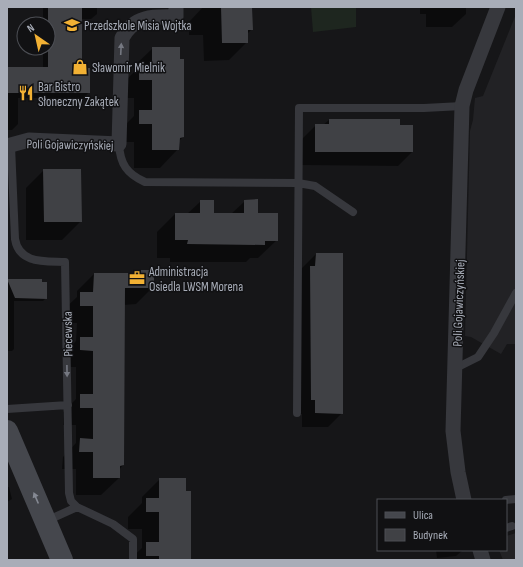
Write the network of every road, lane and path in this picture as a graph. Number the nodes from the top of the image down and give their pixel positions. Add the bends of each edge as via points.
1 (176, 7) edge
2 (498, 7) edge
3 (462, 106) junction
4 (119, 144) junction
5 (9, 146) edge
6 (298, 183) junction
7 (353, 212) dead end
8 (65, 262) joint
9 (516, 293) edge
10 (456, 368) junction
11 (68, 405) junction
12 (7, 409) edge
13 (297, 413) dead end
14 (7, 431) edge
15 (464, 499) edge
16 (77, 507) junction
17 (45, 521) junction
18 (62, 560) edge
19 (133, 560) edge

4 -> 1 street via 122,38 126,30 139,19 151,16 176,17
2 - 3 street, Poli Gojawiczyńskiej
3 - 6 lane via 299,108
3 - 10 street, Poli Gojawiczyńskiej
4 - 5 street, Poli Gojawiczyńskiej via 29,140
4 - 6 lane, Poli Gojawiczyńskiej via 124,165 133,177 144,182
5 - 8 lane, Poli Gojawiczyńskiej via 17,249 28,258
6 - 7 lane, Poli Gojawiczyńskiej via 315,186
6 - 13 lane
8 -> 11 lane, Piecewska
9 - 10 lane via 478,357
10 - 15 street, Poli Gojawiczyńskiej via 453,431
11 - 12 lane
11 - 16 lane, Piecewska via 69,493
17 -> 14 street
16 - 17 lane
16 - 19 lane via 113,524 133,539
17 - 18 street

